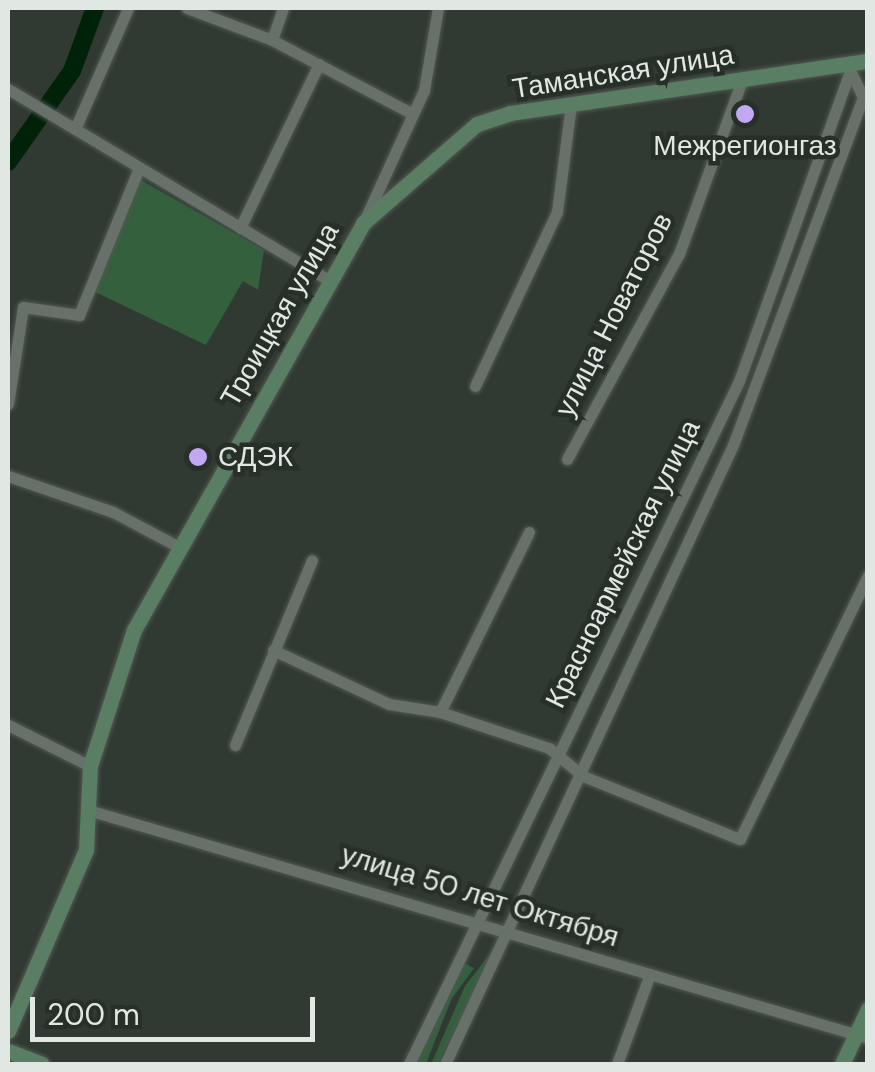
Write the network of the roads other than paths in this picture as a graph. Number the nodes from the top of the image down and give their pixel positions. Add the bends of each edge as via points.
1 (128, 8) edge
2 (187, 8) edge
3 (284, 8) edge
4 (438, 8) edge
5 (272, 40) junction
6 (320, 64) junction
7 (858, 66) edge
8 (742, 80) junction
9 (8, 89) edge
10 (571, 104) junction
11 (413, 114) junction
12 (74, 129) junction
13 (140, 168) junction
14 (363, 223) junction
15 (240, 228) junction
16 (328, 280) junction
17 (475, 386) dead end
18 (8, 404) edge
19 (567, 459) dead end
20 (8, 476) edge
21 (529, 532) dead end
22 (179, 547) junction
23 (312, 560) dead end
24 (868, 575) edge
25 (273, 650) junction
26 (440, 712) junction
27 (8, 725) edge
28 (235, 744) dead end
29 (558, 757) junction
30 (90, 766) junction
31 (583, 776) junction
32 (88, 810) junction
33 (478, 922) junction
34 (510, 928) junction
35 (650, 974) junction
36 (868, 1009) edge
37 (8, 1031) edge
38 (862, 1036) edge
39 (8, 1051) edge
40 (42, 1064) edge
41 (409, 1064) edge
42 (444, 1064) edge
43 (617, 1064) edge
44 (842, 1064) edge

1 - 12 street
2 - 5 street
3 - 5 street
4 - 11 street, Троицкая улица
5 - 6 street
6 - 11 street
6 - 15 street
7 - 8 main road, Таманская улица
7 - 29 street, Красноармейская улица via 739,381
7 - 31 street, Красноармейская улица via 862,97 733,444
8 - 10 main road, Таманская улица
8 - 19 street, улица Новаторов via 679,254
9 - 12 street
10 - 14 main road, Таманская улица via 478,124
10 - 17 street via 558,212
11 - 14 street, Троицкая улица
12 - 13 street
13 - 15 street
13 - 18 street via 79,315 24,307
14 - 16 main road, Троицкая улица
15 - 16 street
16 - 22 main road, Троицкая улица
20 - 22 street via 113,512
21 - 26 street
22 - 30 main road, Троицкая улица via 134,630
23 - 25 street
24 - 31 street via 740,838
25 - 26 street via 389,704
25 - 28 street
26 - 29 street
27 - 30 street
29 - 31 street
29 - 33 street, Красноармейская улица
30 - 32 main road, Троицкая улица
31 - 34 street, Красноармейская улица
32 - 33 street, улица 50 лет Октября
32 - 37 main road, Троицкая улица via 64,914
33 - 34 street, улица 50 лет Октября
33 - 41 street, Красноармейская улица
34 - 35 street, улица 50 лет Октября
34 - 42 street, Красноармейская улица
35 - 38 street, улица 50 лет Октября
35 - 43 street
36 - 38 main road
38 - 44 main road
39 - 40 main road

